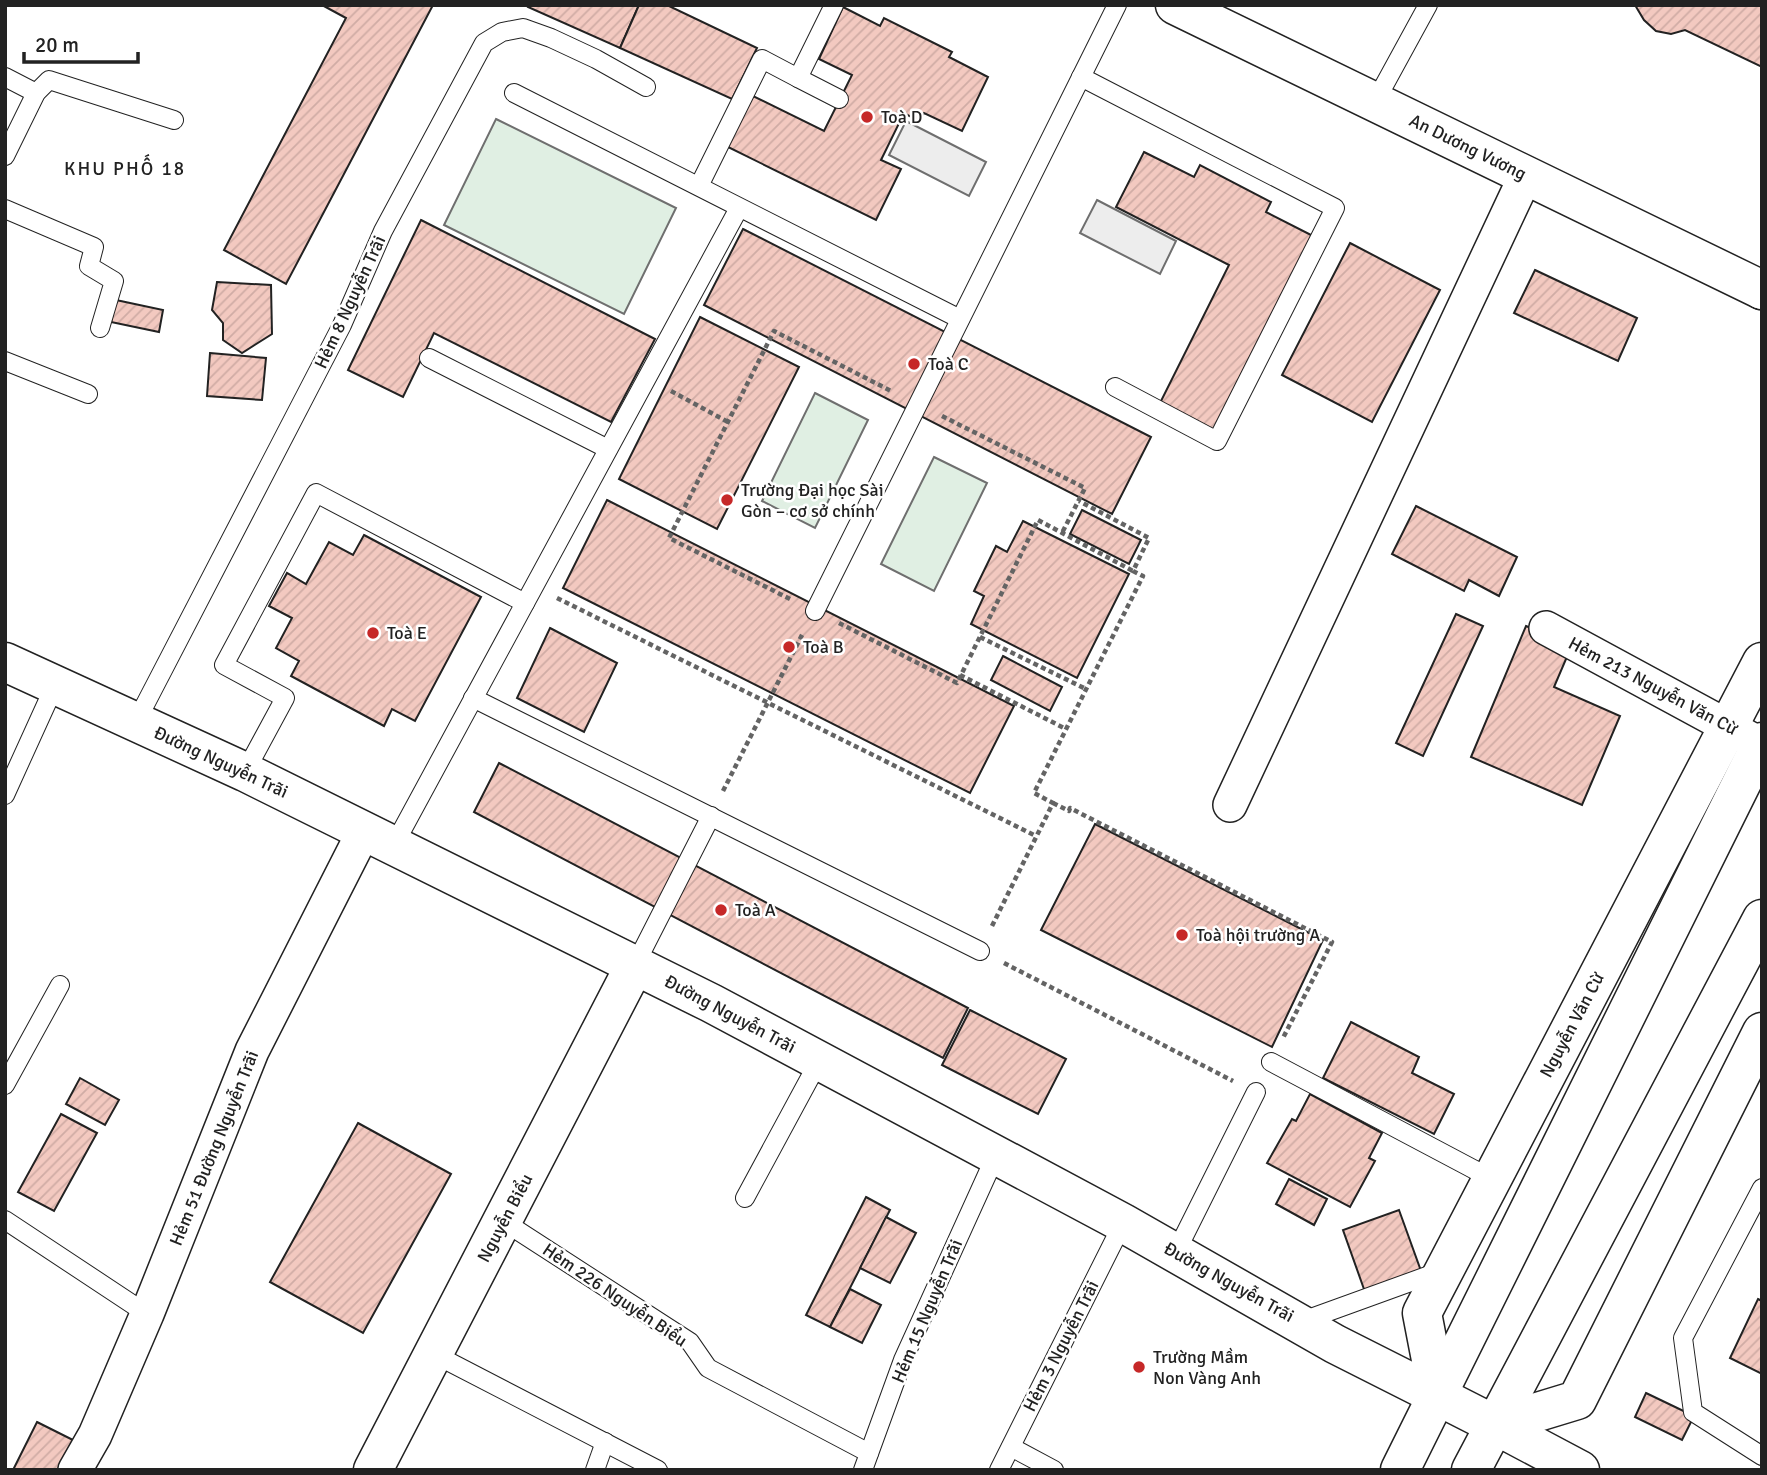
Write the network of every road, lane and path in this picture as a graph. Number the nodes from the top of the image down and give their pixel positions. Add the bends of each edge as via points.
1 (834, 5) edge
2 (1117, 5) edge
3 (1175, 5) edge
4 (1428, 5) edge
5 (5, 77) edge
6 (1081, 77) junction
7 (798, 78) junction
8 (646, 87) dead end
9 (36, 93) junction
10 (514, 93) dead end
11 (839, 99) dead end
12 (1375, 102) junction
13 (174, 120) dead end
14 (5, 156) edge
15 (1526, 175) junction
16 (699, 186) junction
17 (739, 208) junction
18 (5, 209) edge
19 (1761, 290) edge
20 (960, 319) junction
21 (100, 328) dead end
22 (429, 358) dead end
23 (5, 361) edge
24 (648, 379) junction
25 (1115, 387) dead end
26 (88, 394) dead end
27 (608, 449) junction
28 (1062, 533) junction
29 (1133, 570) junction
30 (535, 587) junction
31 (525, 603) junction
32 (814, 611) junction
33 (1546, 628) dead end
34 (980, 637) junction
35 (5, 662) edge
36 (1762, 662) edge
37 (960, 676) junction
38 (55, 685) junction
39 (1086, 689) junction
40 (473, 698) junction
41 (768, 703) junction
42 (136, 722) junction
43 (1066, 729) junction
44 (1750, 738) edge
45 (245, 772) junction
46 (5, 795) edge
47 (1053, 803) junction
48 (1230, 805) dead end
49 (711, 816) junction
50 (1036, 836) junction
51 (379, 838) junction
52 (1762, 919) edge
53 (980, 951) junction
54 (635, 965) junction
55 (60, 985) dead end
56 (1762, 1032) edge
57 (819, 1061) junction
58 (1271, 1062) joint
59 (7, 1077) edge
60 (1256, 1092) joint
61 (996, 1155) junction
62 (1492, 1179) junction
63 (1762, 1188) edge
64 (745, 1199) dead end
65 (5, 1220) edge
66 (503, 1221) junction
67 (1124, 1223) junction
68 (1176, 1252) junction
69 (1444, 1270) junction
70 (147, 1314) junction
71 (1300, 1322) junction
72 (433, 1354) junction
73 (1438, 1396) junction
74 (1494, 1425) junction
75 (605, 1442) junction
76 (1011, 1447) junction
77 (1762, 1456) edge
78 (866, 1462) edge
79 (75, 1470) edge
80 (373, 1470) edge
81 (596, 1470) edge
82 (658, 1470) edge
83 (999, 1470) edge
84 (1054, 1470) edge
85 (1400, 1470) edge
86 (1471, 1470) edge
87 (1580, 1470) edge

1 - 7 lane
2 - 6 lane
3 - 12 main road, An Dương Vương
4 - 12 lane
5 - 9 lane
6 - 20 lane
6 - 25 lane via 1335,208 1217,441
7 - 11 lane
7 - 16 lane via 762,59
8 - 42 lane, Hẻm 8 Nguyễn Trãi via 551,37 523,28 502,32 484,43 383,231 342,325
9 - 13 lane via 49,80
9 - 14 lane
10 - 16 lane
12 - 15 main road, An Dương Vương
15 - 19 main road, An Dương Vương
15 - 48 street
16 - 17 lane
17 - 20 lane
17 - 24 lane
18 - 21 lane via 94,247 89,266 114,281
20 - 32 lane
22 - 27 lane
23 - 26 lane
24 - 27 lane
24 - 32 path via 728,422 669,538
27 - 30 lane
28 - 29 path
28 - 29 path via 1079,501 1149,538
28 - 34 path via 1038,520
29 - 39 path via 1143,576
30 - 31 lane
30 - 41 path
31 - 40 lane
31 - 45 lane via 316,493 224,665 285,698
32 - 37 path via 957,683
32 - 41 path
33 - 44 street, Hẻm 213 Nguyễn Văn Cừ
34 - 37 path
34 - 39 path
35 - 38 main road, Đường Nguyễn Trãi
36 - 44 main road, Nguyễn Văn Cừ
37 - 43 path
38 - 42 main road, Đường Nguyễn Trãi
38 - 46 lane
39 - 43 path
40 - 49 lane
40 - 51 lane
41 - 49 path
41 - 50 path
42 - 45 main road, Đường Nguyễn Trãi
43 - 47 path via 1034,793
44 - 62 main road, Nguyễn Văn Cừ
44 - 73 main road, Nguyễn Văn Cừ
45 - 51 main road, Đường Nguyễn Trãi
47 - 50 path
47 - 58 path via 1332,942
49 - 53 lane
49 - 54 lane
50 - 53 path
51 - 54 main road, Đường Nguyễn Trãi
51 - 70 street, Hẻm 51 Đường Nguyễn Trãi via 252,1051
52 - 74 main road
53 - 60 path
54 - 57 main road, Đường Nguyễn Trãi
54 - 66 main road, Nguyễn Biểu
55 - 59 lane
56 - 74 main road via 1577,1400
57 - 61 main road, Đường Nguyễn Trãi
57 - 64 lane
58 - 62 lane
60 - 68 lane
61 - 67 main road, Đường Nguyễn Trãi
61 - 78 lane, Hẻm 15 Nguyễn Trãi via 904,1360
62 - 69 main road, Nguyễn Văn Cừ
63 - 77 lane via 1683,1338 1693,1412
65 - 70 lane
66 - 72 main road, Nguyễn Biểu
66 - 78 lane, Hẻm 226 Nguyễn Biểu via 690,1342 708,1368
67 - 68 main road, Đường Nguyễn Trãi
67 - 76 lane, Hẻm 3 Nguyễn Trãi
68 - 71 main road, Đường Nguyễn Trãi
69 - 71 lane
69 - 73 main road, Nguyễn Văn Cừ via 1422,1313
70 - 79 street, Hẻm 51 Đường Nguyễn Trãi
71 - 73 main road, Đường Nguyễn Trãi
72 - 75 lane
72 - 80 main road, Nguyễn Biểu
73 - 74 main road, Đường Nguyễn Trãi
73 - 85 main road, Nguyễn Văn Cừ
74 - 86 main road
74 - 87 main road, Đường Nguyễn Trãi
75 - 81 lane
75 - 82 lane
76 - 83 lane, Hẻm 3 Nguyễn Trãi
76 - 84 lane

